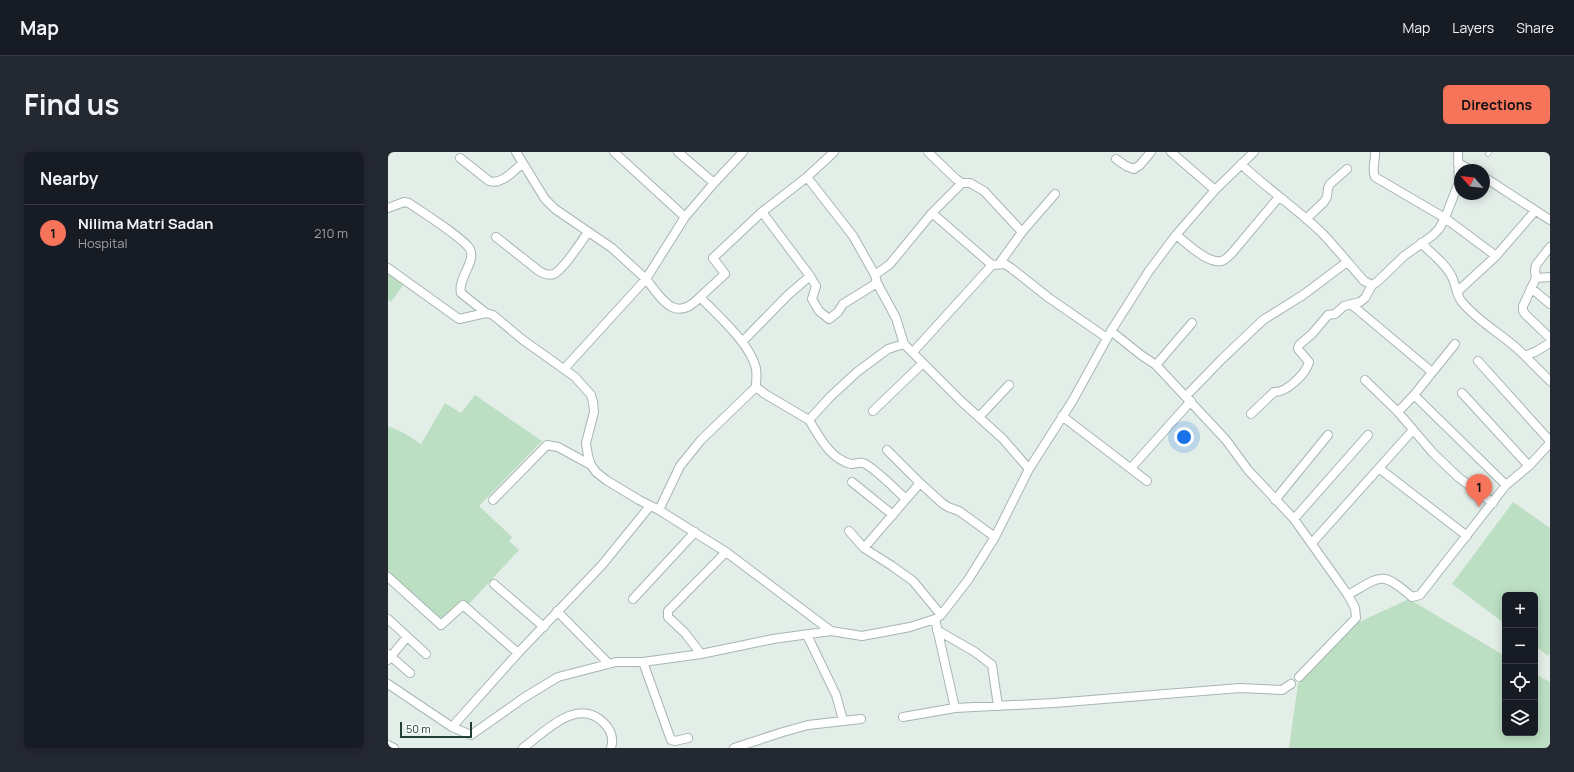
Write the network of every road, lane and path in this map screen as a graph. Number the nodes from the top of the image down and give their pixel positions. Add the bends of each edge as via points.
1 (516, 152) edge
2 (614, 152) edge
3 (678, 152) edge
4 (743, 152) edge
5 (834, 152) edge
6 (928, 152) edge
7 (1151, 152) edge
8 (1171, 152) edge
9 (1254, 152) edge
10 (1375, 152) edge
11 (1458, 152) edge
12 (460, 158) dead end
13 (1116, 159) dead end
14 (523, 163) junction
15 (1458, 163) joint
16 (1241, 164) junction
17 (1346, 169) dead end
18 (807, 177) junction
19 (1490, 182) edge
20 (714, 183) junction
21 (962, 183) junction
22 (1214, 190) junction
23 (1055, 194) dead end
24 (1279, 196) junction
25 (388, 208) edge
26 (1535, 211) junction
27 (762, 212) junction
28 (932, 213) junction
29 (685, 217) junction
30 (1445, 218) junction
31 (1306, 219) junction
32 (1550, 220) edge
33 (588, 232) junction
34 (1022, 232) junction
35 (1176, 235) junction
36 (496, 238) dead end
37 (1421, 242) junction
38 (1550, 247) edge
39 (1496, 256) junction
40 (1347, 262) junction
41 (996, 264) junction
42 (388, 268) edge
43 (810, 276) junction
44 (1550, 277) edge
45 (1536, 278) junction
46 (646, 279) junction
47 (876, 279) junction
48 (1372, 285) junction
49 (1531, 288) junction
50 (1457, 292) junction
51 (700, 297) junction
52 (1550, 304) edge
53 (1352, 305) junction
54 (486, 313) junction
55 (1192, 323) dead end
56 (1111, 331) junction
57 (1107, 338) junction
58 (1550, 338) edge
59 (742, 342) junction
60 (1550, 343) edge
61 (904, 344) junction
62 (1455, 344) dead end
63 (913, 352) junction
64 (1525, 356) junction
65 (1478, 361) dead end
66 (923, 363) junction
67 (1156, 365) junction
68 (564, 370) junction
69 (1432, 372) junction
70 (1365, 380) dead end
71 (1550, 381) edge
72 (1009, 384) dead end
73 (756, 387) junction
74 (1462, 393) dead end
75 (1414, 395) junction
76 (1189, 398) junction
77 (873, 411) dead end
78 (1398, 412) junction
79 (1251, 414) dead end
80 (1062, 416) junction
81 (979, 417) junction
82 (809, 420) junction
83 (1413, 430) junction
84 (1368, 434) dead end
85 (1328, 435) dead end
86 (1550, 442) edge
87 (887, 450) dead end
88 (591, 465) junction
89 (1528, 466) junction
90 (1131, 468) junction
91 (1029, 469) junction
92 (1380, 469) junction
93 (1147, 481) dead end
94 (852, 482) dead end
95 (920, 483) junction
96 (1506, 485) junction
97 (906, 499) junction
98 (492, 500) dead end
99 (1275, 500) junction
100 (1493, 503) junction
101 (650, 506) junction
102 (660, 510) junction
103 (893, 515) junction
104 (1294, 519) junction
105 (849, 531) dead end
106 (695, 532) junction
107 (1467, 536) junction
108 (995, 537) junction
109 (1312, 543) junction
110 (864, 548) junction
111 (726, 552) junction
112 (388, 577) edge
113 (494, 584) dead end
114 (1348, 595) junction
115 (633, 598) dead end
116 (557, 611) junction
117 (938, 617) junction
118 (388, 619) edge
119 (544, 626) junction
120 (938, 630) junction
121 (831, 631) junction
122 (807, 635) junction
123 (407, 636) junction
124 (518, 653) junction
125 (426, 654) dead end
126 (701, 654) junction
127 (389, 657) edge
128 (643, 662) junction
129 (609, 664) junction
130 (410, 673) dead end
131 (1299, 677) dead end
132 (388, 684) edge
133 (1291, 684) dead end
134 (998, 706) junction
135 (955, 708) junction
136 (903, 717) dead end
137 (861, 719) dead end
138 (843, 720) junction
139 (452, 726) junction
140 (688, 738) dead end
141 (388, 745) edge
142 (394, 748) edge
143 (523, 748) edge
144 (611, 748) edge
145 (734, 748) edge

1 - 14 street
2 - 29 street
3 - 20 street
4 - 20 street
5 - 18 street
6 - 21 street
7 - 13 street via 1134,169
8 - 22 street
9 - 16 street
10 - 30 street via 1376,160 1372,171 1375,177
11 - 15 street
12 - 14 street via 495,183 500,182
14 - 33 street via 545,199
15 - 30 street via 1459,182
16 - 22 street
16 - 24 street
17 - 31 street via 1330,184 1324,202
18 - 27 street
18 - 47 street via 853,236
19 - 26 street
20 - 29 street
21 - 28 street
21 - 34 street via 978,186
22 - 35 street
23 - 34 street
24 - 31 street
24 - 35 street via 1232,254 1223,261 1212,261 1204,257
25 - 54 street via 408,202 470,249 471,260 462,282 461,293
26 - 32 street
26 - 39 street
27 - 43 street
27 - 51 street via 713,258 725,274
28 - 41 street
28 - 47 street
29 - 46 street
30 - 37 street via 1432,236
30 - 39 street
31 - 40 street
33 - 36 street via 560,269 553,274 539,271
33 - 46 street via 612,248
34 - 41 street
35 - 56 street via 1149,271
37 - 48 street
37 - 50 street via 1452,276
38 - 45 street via 1536,265
39 - 50 street
40 - 48 street via 1364,281
40 - 76 street via 1303,296 1263,320 1223,358
41 - 57 street via 1011,268
41 - 63 street
42 - 54 street via 459,319
43 - 47 street via 816,286 812,299 819,311 829,319 843,304
43 - 59 street
44 - 45 street
45 - 49 street
46 - 51 street via 668,305 675,309 694,304
46 - 68 street
47 - 61 street via 896,318
48 - 53 street via 1365,298
49 - 52 street
49 - 58 street via 1523,311
50 - 64 street via 1461,301 1470,310 1515,345
51 - 59 street
53 - 69 street
53 - 79 street via 1344,306 1335,314 1328,315 1299,345 1298,349 1309,362 1308,366 1287,387 1274,392
54 - 68 street via 493,315
55 - 67 street
56 - 57 street
56 - 67 street
57 - 80 street
59 - 73 street via 756,370
60 - 64 street
61 - 63 street
61 - 82 street via 888,349 857,372
62 - 69 street
63 - 66 street
64 - 71 street
65 - 86 street
66 - 77 street
66 - 81 street
67 - 76 street
68 - 88 street via 585,388 593,402 594,412 586,443
69 - 75 street
70 - 78 street
72 - 81 street
73 - 82 street
73 - 102 street via 701,440 680,466
74 - 89 street
75 - 78 street
75 - 96 street
76 - 90 street
76 - 99 street
78 - 83 street
80 - 90 street
80 - 91 street
81 - 91 street via 1003,439
82 - 97 street via 828,450 851,464 864,464 874,470
83 - 92 street
83 - 100 street via 1458,477
84 - 104 street
85 - 99 street
86 - 89 street
87 - 95 street
88 - 98 street via 558,447 547,445
88 - 101 street via 606,480
89 - 96 street
90 - 93 street
91 - 108 street
92 - 107 street
92 - 109 street
94 - 103 street
95 - 97 street
95 - 108 street via 948,507 959,511
96 - 100 street
97 - 103 street
99 - 104 street
100 - 107 street
101 - 102 street
101 - 116 street via 602,565
102 - 106 street
103 - 110 street
104 - 109 street
105 - 110 street
106 - 111 street
106 - 115 street
107 - 114 street via 1420,595 1412,597 1398,584 1386,578 1374,579
108 - 117 street via 968,580
109 - 114 street
110 - 117 street via 913,581
111 - 121 street
111 - 126 street via 668,611 668,617 685,633
112 - 124 street via 441,625 463,605
113 - 119 street
114 - 131 street via 1356,608 1356,618
116 - 119 street
116 - 129 street
117 - 120 street
117 - 121 street via 910,627 862,636
118 - 123 street
119 - 124 street
120 - 134 street via 992,665
120 - 135 street
121 - 122 street
122 - 126 street via 773,639
122 - 138 street via 836,695
123 - 125 street
123 - 127 street
124 - 139 street
126 - 128 street
127 - 130 street
128 - 129 street
128 - 140 street via 671,740
129 - 139 street via 558,677 471,735
132 - 139 street
133 - 134 street via 1282,690 1240,688
134 - 135 street
135 - 136 street
137 - 138 street
138 - 145 street via 802,727
141 - 142 street
143 - 144 street via 570,714 581,712 600,718 609,728 613,742

